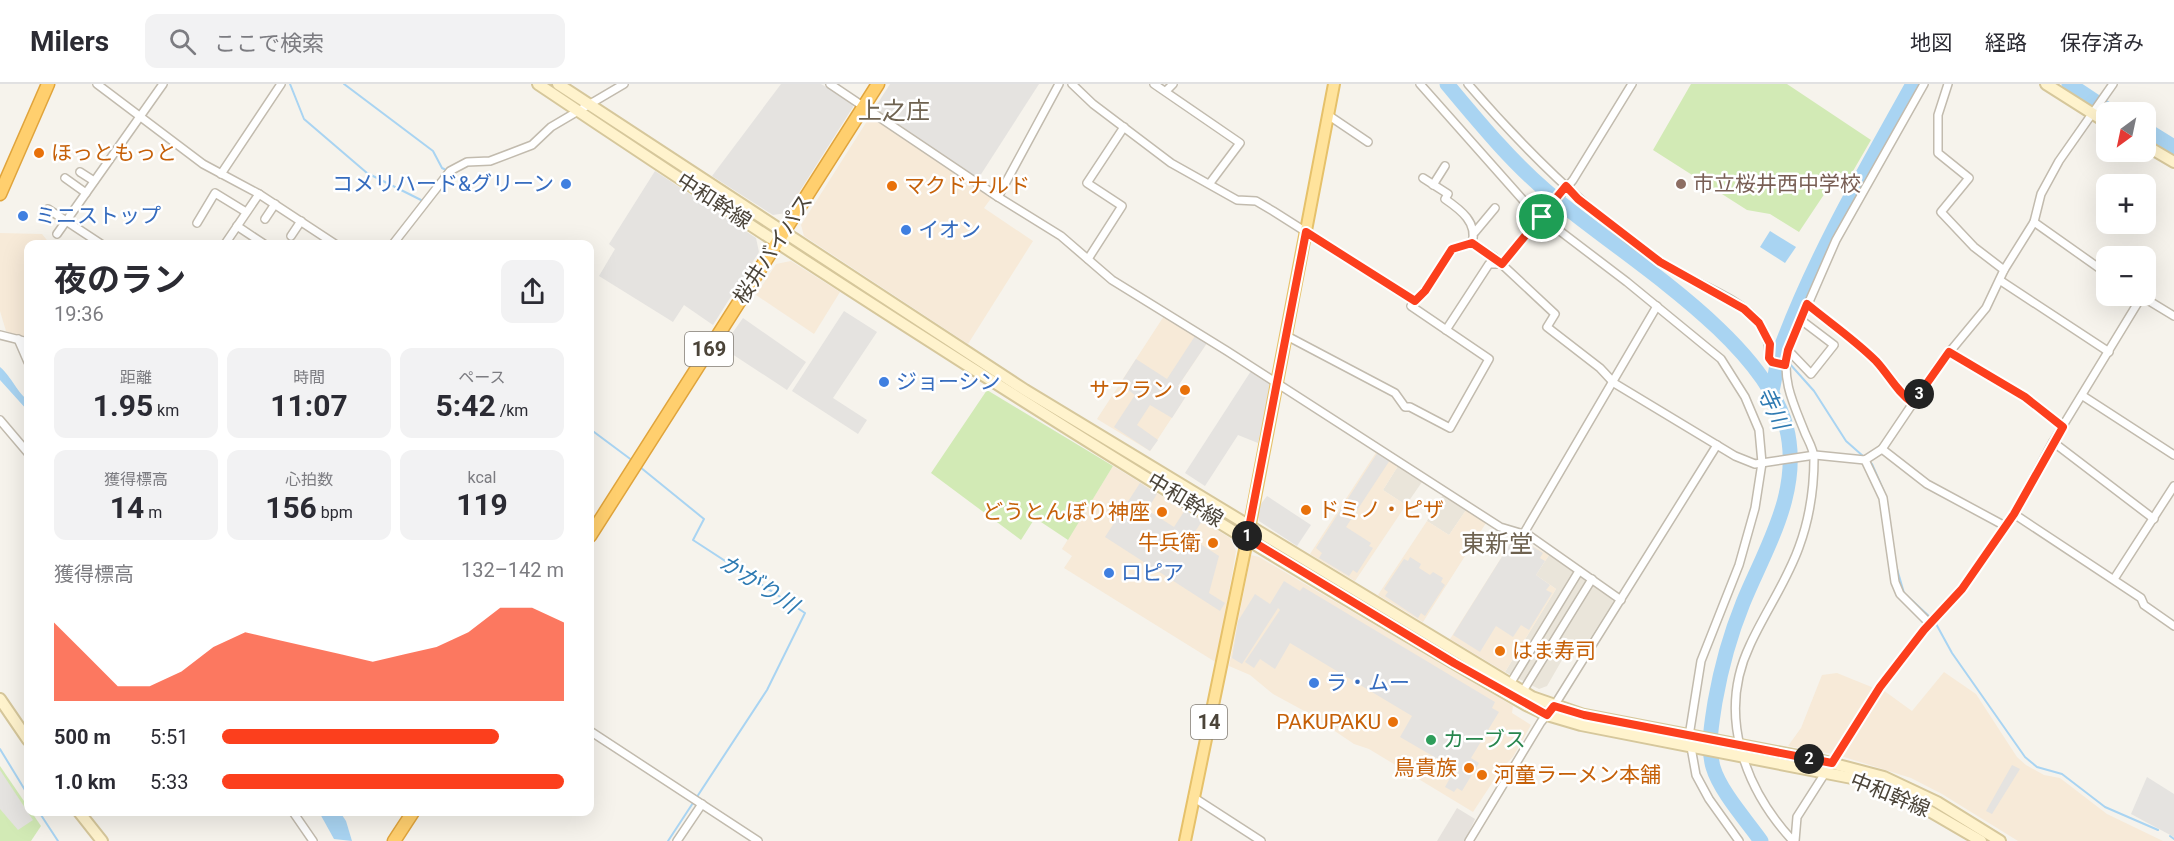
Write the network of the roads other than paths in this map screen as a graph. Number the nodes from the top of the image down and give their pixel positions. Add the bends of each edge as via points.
1 (48, 84) edge
2 (98, 84) edge
3 (162, 84) edge
4 (281, 84) edge
5 (538, 84) edge
6 (558, 84) edge
7 (624, 84) edge
8 (831, 84) edge
9 (878, 84) edge
10 (1059, 84) edge
11 (1154, 84) edge
12 (1173, 84) edge
13 (1334, 84) edge
14 (1420, 84) edge
15 (1468, 84) edge
16 (1632, 84) edge
17 (1924, 84) edge
18 (1948, 84) edge
19 (2046, 84) edge
20 (2113, 84) edge
21 (1076, 85) edge
22 (1166, 92) junction
23 (2100, 102) edge
24 (589, 104) junction
25 (863, 107) junction
26 (2096, 107) joint
27 (578, 111) junction
28 (1328, 115) junction
29 (140, 116) junction
30 (1124, 127) junction
31 (1368, 142) dead end
32 (2156, 151) edge
33 (2174, 162) edge
34 (1445, 166) dead end
35 (80, 172) dead end
36 (220, 174) junction
37 (65, 178) dead end
38 (1423, 178) dead end
39 (94, 181) junction
40 (1210, 183) junction
41 (1433, 185) junction
42 (1565, 188) junction
43 (86, 192) junction
44 (0, 194) edge
45 (259, 194) junction
46 (998, 197) junction
47 (275, 204) junction
48 (1495, 208) dead end
49 (48, 209) dead end
50 (246, 212) junction
51 (1543, 215) junction
52 (265, 219) dead end
53 (68, 221) junction
54 (301, 221) junction
55 (2034, 222) junction
56 (197, 223) dead end
57 (237, 226) junction
58 (1306, 232) junction
59 (1475, 232) junction
60 (57, 234) dead end
61 (291, 236) dead end
62 (780, 237) junction
63 (95, 240) edge
64 (228, 240) edge
65 (258, 240) edge
66 (329, 240) edge
67 (396, 240) edge
68 (1472, 243) junction
69 (1088, 259) junction
70 (1502, 264) junction
71 (2096, 266) edge
72 (2004, 270) junction
73 (2001, 281) junction
74 (1415, 301) junction
75 (1807, 304) junction
76 (2156, 305) edge
77 (1657, 306) junction
78 (2135, 306) edge
79 (2174, 316) edge
80 (1801, 320) junction
81 (1446, 330) junction
82 (0, 334) edge
83 (1285, 335) junction
84 (18, 339) junction
85 (24, 341) edge
86 (1949, 352) junction
87 (2109, 352) junction
88 (24, 353) edge
89 (1786, 358) junction
90 (1276, 382) junction
91 (1614, 383) junction
92 (2083, 396) junction
93 (1913, 403) junction
94 (0, 420) edge
95 (2063, 427) junction
96 (2054, 442) junction
97 (1717, 445) junction
98 (24, 448) edge
99 (1882, 449) junction
100 (2174, 455) edge
101 (1812, 456) junction
102 (1867, 458) junction
103 (1765, 463) junction
104 (2174, 486) edge
105 (2014, 514) junction
106 (2154, 519) junction
107 (2005, 526) junction
108 (594, 530) edge
109 (1248, 532) junction
110 (1524, 533) junction
111 (1579, 571) junction
112 (1592, 579) junction
113 (2114, 579) junction
114 (1621, 600) junction
115 (1932, 622) junction
116 (2174, 626) edge
117 (1510, 684) junction
118 (1524, 692) junction
119 (0, 699) edge
120 (1554, 706) junction
121 (1547, 715) junction
122 (24, 734) edge
123 (594, 734) edge
124 (1691, 741) junction
125 (1740, 751) junction
126 (1829, 768) junction
127 (1193, 796) junction
128 (702, 804) junction
129 (83, 816) edge
130 (296, 816) edge
131 (410, 816) edge
132 (102, 841) edge
133 (313, 841) edge
134 (394, 841) edge
135 (677, 841) edge
136 (758, 841) edge
137 (1185, 841) edge
138 (1261, 841) edge
139 (1469, 841) edge
140 (1739, 841) edge
141 (1794, 841) edge
142 (1981, 841) edge
143 (2001, 841) edge

1 - 44 highway
2 - 29 street
3 - 29 street
4 - 36 street
5 - 27 main road, 中和幹線
6 - 24 main road, 中和幹線
7 - 24 street
8 - 25 street
9 - 25 highway, 桜井バイパス / 169
10 - 46 street
11 - 22 street
12 - 22 street
13 - 28 main road, 14
14 - 51 street via 1531,209
15 - 42 street
16 - 42 street
17 - 75 street via 1836,240
18 - 72 street via 1938,115 1938,153 1969,178 1941,212 1974,247
19 - 26 main road
20 - 23 street
21 - 30 street
22 - 40 street via 1240,143
24 - 27 street
24 - 62 main road, 中和幹線
25 - 46 street
25 - 62 highway, 桜井バイパス / 169
26 - 55 street via 2041,194
27 - 62 main road, 中和幹線
27 - 67 street via 551,127 532,146 490,161 467,162 450,171
28 - 31 street
28 - 58 main road, 14
29 - 36 street
29 - 39 street
30 - 40 street via 1156,153
30 - 69 street via 1087,183 1122,206
32 - 33 main road
34 - 41 street
35 - 39 street
36 - 45 street
37 - 43 street
38 - 41 street
39 - 43 street
40 - 58 street via 1237,200 1256,201
41 - 59 street via 1448,195 1445,199 1472,224
42 - 51 street
42 - 89 street via 1660,262 1744,309 1759,323 1770,344 1772,362
43 - 53 street
45 - 47 street
45 - 50 street
46 - 69 street via 1060,236
47 - 52 street
47 - 54 street
48 - 59 street
49 - 53 street
50 - 56 street via 214,193
50 - 57 street
51 - 70 street
51 - 77 street
53 - 60 street
53 - 63 street
54 - 61 street
54 - 66 street
55 - 71 street
55 - 72 street
57 - 64 street
57 - 65 street
58 - 74 street
58 - 83 main road, 14
59 - 68 street
62 - 108 highway, 桜井バイパス / 169
62 - 109 main road, 中和幹線
68 - 70 street
68 - 74 street via 1452,249
69 - 90 street via 1145,302
70 - 81 street via 1489,264
70 - 91 street via 1555,314 1548,327
72 - 73 street
73 - 86 street via 1986,308
73 - 87 street
74 - 81 street via 1411,306
75 - 80 street
75 - 93 street via 1885,370 1903,396
76 - 79 street
77 - 91 street
77 - 103 street via 1721,359 1735,379 1759,430
78 - 87 street
80 - 89 street
80 - 89 street via 1834,345 1811,374
81 - 83 street via 1490,359 1450,428 1405,407 1395,393
82 - 84 street
83 - 90 main road, 14
84 - 85 street
84 - 88 street
86 - 93 street
86 - 95 street via 2025,397
87 - 92 street
89 - 101 street via 1785,380
90 - 109 main road, 14
90 - 110 street via 1500,527
91 - 97 street
91 - 110 street
92 - 95 street
92 - 100 street
93 - 99 street
94 - 98 street
95 - 96 street
96 - 105 street
96 - 106 street
97 - 103 street via 1749,463
97 - 114 street
99 - 102 street
99 - 107 street via 1926,484
101 - 102 street
101 - 103 street
101 - 125 street via 1804,533 1748,647 1741,672 1736,716
102 - 115 street via 1883,498 1895,582 1900,594
103 - 124 street via 1752,523 1701,661
104 - 106 street
105 - 107 street
105 - 113 street
106 - 113 street
107 - 115 street via 1962,589
109 - 117 main road, 中和幹線
109 - 121 main road, 中和幹線 via 1454,663
109 - 127 main road, 14
110 - 111 street
111 - 112 street
111 - 117 street
112 - 114 street
112 - 118 street
113 - 116 street
114 - 120 street
115 - 126 street via 1880,687
117 - 118 main road, 中和幹線
118 - 120 main road, 中和幹線
119 - 122 main road
120 - 121 street
120 - 124 main road, 中和幹線
121 - 124 main road, 中和幹線
121 - 139 street
123 - 128 street
124 - 125 main road, 中和幹線
124 - 140 street via 1699,781
125 - 126 main road, 中和幹線
125 - 141 street via 1758,797
126 - 141 street via 1797,817
126 - 142 main road, 中和幹線 via 1907,798
126 - 143 main road, 中和幹線 via 1884,777 1910,788
127 - 137 main road, 14
127 - 138 street
128 - 135 street
128 - 136 street
129 - 132 main road
130 - 133 street
131 - 134 highway

